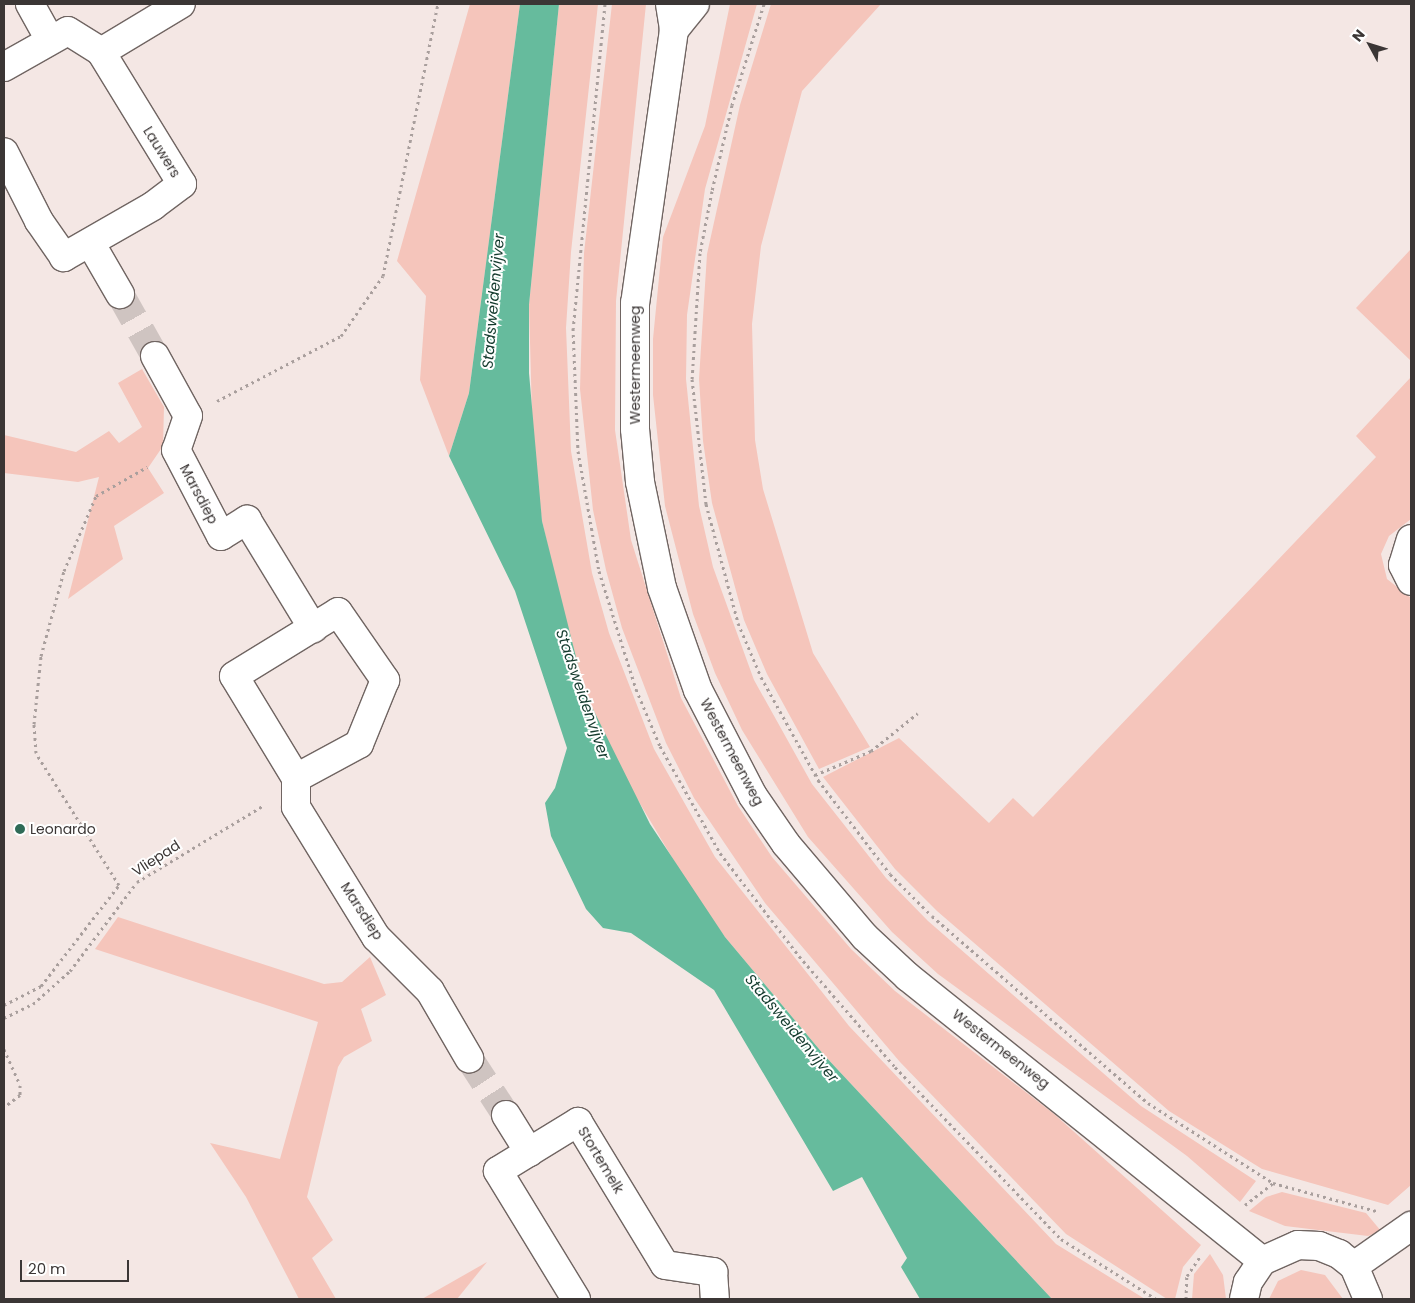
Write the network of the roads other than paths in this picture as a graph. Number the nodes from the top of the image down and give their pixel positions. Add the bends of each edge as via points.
1 (30, 4) edge
2 (182, 4) edge
3 (670, 4) edge
4 (695, 4) edge
5 (674, 30) junction
6 (50, 40) junction
7 (101, 52) junction
8 (4, 67) edge
9 (4, 152) edge
10 (91, 244) junction
11 (120, 294) tunnel mouth
12 (155, 356) tunnel mouth
13 (1411, 539) edge
14 (1411, 581) edge
15 (313, 628) junction
16 (296, 778) junction
17 (469, 1058) tunnel mouth
18 (506, 1115) tunnel mouth
19 (529, 1152) junction
20 (1411, 1226) edge
21 (1262, 1261) junction
22 (1354, 1266) junction
23 (576, 1299) edge
24 (715, 1299) edge
25 (1244, 1299) edge
26 (1368, 1299) edge

1 - 6 street
2 - 7 street
3 - 5 street, Westermeenweg
4 - 5 street
5 - 21 street, Westermeenweg via 635,303 634,429 640,482 662,588 711,717 753,796 786,844 865,937 908,977 1052,1088
6 - 7 street, Lauwers via 68,31
6 - 8 street, Lauwers
7 - 10 street, Lauwers via 182,184
9 - 10 street, Lauwers via 39,221 64,257
10 - 11 street
12 - 15 street, Marsdiep via 188,416 176,450 221,536 247,520
13 - 14 street via 1403,565
15 - 16 street via 234,676
15 - 16 street via 338,612 385,680 359,744
16 - 17 street, Marsdiep via 296,807 376,937 430,991
18 - 19 street
19 - 23 street, Stortemelk via 498,1171
19 - 24 street, Stortemelk via 578,1122 665,1266 713,1272
20 - 22 street
21 - 22 street via 1298,1245 1319,1246
21 - 25 street via 1248,1282
22 - 26 street

